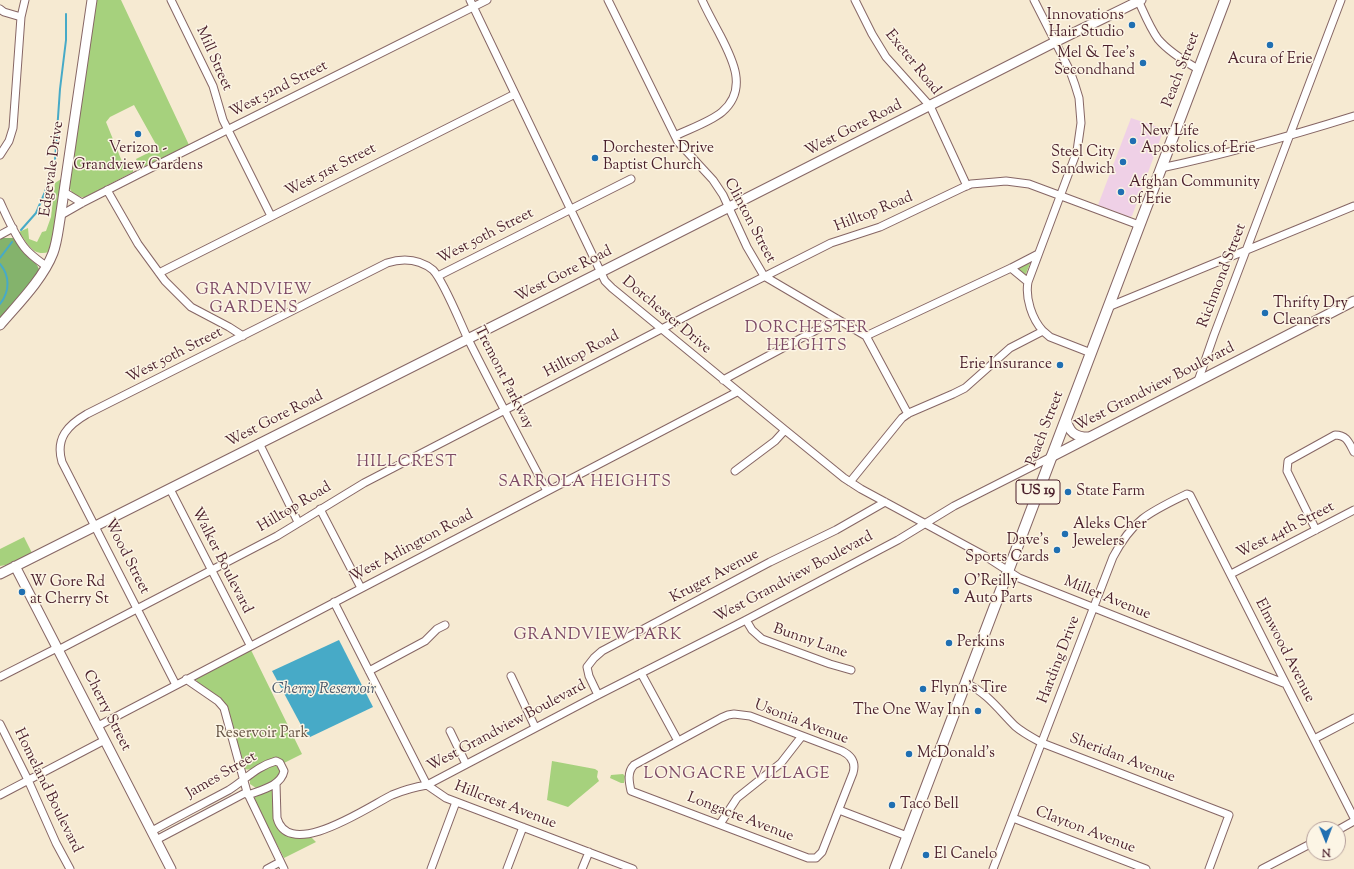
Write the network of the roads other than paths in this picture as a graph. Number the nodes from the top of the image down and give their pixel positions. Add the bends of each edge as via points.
1 (25, 0) edge
2 (92, 0) edge
3 (170, 0) edge
4 (487, 0) edge
5 (608, 0) edge
6 (702, 0) edge
7 (855, 0) edge
8 (1034, 0) edge
9 (1139, 0) edge
10 (1225, 0) edge
11 (1341, 0) edge
12 (472, 3) edge
13 (0, 9) edge
14 (21, 17) junction
15 (1055, 42) junction
16 (1198, 69) junction
17 (515, 94) junction
18 (930, 106) junction
19 (1354, 116) edge
20 (228, 130) junction
21 (675, 136) junction
22 (1290, 136) junction
23 (0, 155) edge
24 (1161, 168) junction
25 (631, 179) dead end
26 (967, 186) junction
27 (107, 190) junction
28 (64, 192) junction
29 (1060, 196) junction
30 (0, 202) edge
31 (82, 203) junction
32 (1354, 206) edge
33 (728, 208) junction
34 (571, 209) junction
35 (61, 215) junction
36 (271, 216) junction
37 (1139, 224) junction
38 (13, 228) junction
39 (0, 236) edge
40 (1246, 251) junction
41 (1038, 254) junction
42 (46, 266) junction
43 (1011, 268) junction
44 (601, 272) junction
45 (159, 273) junction
46 (438, 276) junction
47 (764, 276) junction
48 (1028, 282) junction
49 (1354, 301) edge
50 (1108, 307) junction
51 (837, 319) junction
52 (0, 324) edge
53 (661, 329) junction
54 (1043, 331) junction
55 (243, 336) junction
56 (866, 336) junction
57 (468, 339) junction
58 (1091, 353) junction
59 (723, 380) junction
60 (1198, 381) junction
61 (738, 392) junction
62 (505, 410) junction
63 (908, 414) junction
64 (1066, 419) junction
65 (785, 430) junction
66 (1090, 437) junction
67 (61, 440) joint
68 (259, 443) junction
69 (1354, 452) edge
70 (1051, 457) junction
71 (735, 471) dead end
72 (850, 482) junction
73 (170, 489) junction
74 (547, 491) junction
75 (1190, 495) joint
76 (885, 502) junction
77 (320, 509) junction
78 (1354, 510) edge
79 (298, 522) junction
80 (924, 524) junction
81 (95, 526) junction
82 (1316, 530) junction
83 (15, 566) junction
84 (211, 570) junction
85 (1008, 570) junction
86 (0, 574) edge
87 (1231, 574) junction
88 (361, 588) junction
89 (334, 602) junction
90 (1094, 608) junction
91 (137, 609) junction
92 (746, 620) junction
93 (446, 625) dead end
94 (250, 646) junction
95 (58, 649) junction
96 (851, 670) dead end
97 (369, 671) junction
98 (641, 673) junction
99 (511, 676) dead end
100 (0, 677) edge
101 (186, 679) junction
102 (966, 683) junction
103 (1286, 684) junction
104 (176, 685) junction
105 (598, 695) junction
106 (1354, 718) edge
107 (0, 724) edge
108 (98, 726) junction
109 (535, 727) junction
110 (450, 730) dead end
111 (802, 736) junction
112 (1314, 739) junction
113 (105, 740) junction
114 (678, 741) junction
115 (1042, 742) junction
116 (466, 764) junction
117 (28, 780) junction
118 (243, 780) junction
119 (276, 783) junction
120 (427, 785) junction
121 (632, 791) joint
122 (248, 794) junction
123 (0, 795) edge
124 (456, 802) junction
125 (839, 810) junction
126 (1013, 818) junction
127 (1354, 818) edge
128 (720, 824) junction
129 (523, 827) junction
130 (152, 831) junction
131 (907, 836) junction
132 (156, 840) junction
133 (1306, 846) edge
134 (588, 852) junction
135 (280, 862) junction
136 (70, 869) edge
137 (171, 869) edge
138 (266, 869) edge
139 (284, 869) edge
140 (431, 869) edge
141 (507, 869) edge
142 (582, 869) edge
143 (633, 869) edge
144 (895, 869) edge
145 (993, 869) edge
146 (1146, 869) edge
147 (1209, 869) edge
148 (1262, 869) edge

1 - 14 street
2 - 28 street, Edgevale Drive
3 - 20 street, Mill Street via 213,86
4 - 12 street, West 52nd Street
5 - 21 street, Clinton Street
6 - 21 street via 733,64 737,80 736,90 721,113
7 - 18 street, Exeter Road via 886,57
8 - 15 street
9 - 15 street, West Gore Road
9 - 16 street via 1159,40 1171,52
10 - 16 main road, Peach Street / US 19
11 - 22 street, Richmond Street
12 - 17 street, Dorchester Drive
12 - 20 street, West 52nd Street
13 - 14 street
14 - 23 street via 13,128 9,141
15 - 18 street, West Gore Road
15 - 29 street via 1075,85 1081,123 1077,151
16 - 24 main road, Peach Street / US 19
17 - 34 street, Dorchester Drive
17 - 36 street, West 51st Street
18 - 26 street, Exeter Road
18 - 33 street, West Gore Road
19 - 22 street
20 - 27 street, West 52nd Street
20 - 36 street, Mill Street
21 - 33 street, Clinton Street via 713,180
22 - 24 street
22 - 40 street, Richmond Street
24 - 37 main road, Peach Street / US 19
25 - 34 street, West 50th Street
26 - 29 street, Hilltop Road via 995,182 1020,183
26 - 47 street, Hilltop Road via 880,227 831,243
27 - 31 street, West 52nd Street
27 - 45 street via 138,244
28 - 31 street
28 - 35 street, Edgevale Drive
29 - 37 street, Hilltop Road
29 - 41 street
30 - 38 street
31 - 35 street, West 52nd Street
32 - 40 street
33 - 44 street, West Gore Road
33 - 47 street, Clinton Street
34 - 44 street, Dorchester Drive
34 - 46 street, West 50th Street
35 - 42 street, Edgevale Drive via 55,247
36 - 45 street, West 51st Street
37 - 50 main road, Peach Street / US 19
38 - 39 street
38 - 42 street via 24,248
40 - 50 street
40 - 60 street, Richmond Street
41 - 43 street
41 - 48 street
42 - 52 street, Edgevale Drive
43 - 48 street
43 - 56 street
44 - 53 street, Dorchester Drive via 612,288
44 - 57 street, West Gore Road
45 - 55 street via 191,307
46 - 55 street, West 50th Street via 420,263 404,259 395,260
46 - 57 street, Tremont Parkway
47 - 51 street, Clinton Street
47 - 53 street, Hilltop Road
48 - 54 street via 1029,302 1034,318
49 - 60 street, West Grandview Boulevard
50 - 58 main road, Peach Street / US 19
51 - 56 street, Clinton Street
51 - 59 street
53 - 59 street, Dorchester Drive
53 - 62 street, Hilltop Road
54 - 58 street via 1050,337
54 - 63 street via 1010,348 965,388
55 - 67 street, West 50th Street via 78,419 67,429
56 - 63 street, Clinton Street
57 - 62 street, Tremont Parkway
57 - 68 street, West Gore Road
58 - 64 main road, Peach Street / US 19
59 - 61 street, Dorchester Drive
60 - 66 street, West Grandview Boulevard
61 - 65 street, Dorchester Drive
61 - 74 street, West Arlington Road
62 - 74 street, Tremont Parkway
62 - 77 street, Hilltop Road
63 - 72 street
64 - 66 street via 1072,432 1079,437
64 - 70 main road, Peach Street / US 19
65 - 71 street via 775,441
65 - 72 street, Dorchester Drive
66 - 70 street, West Grandview Boulevard
67 - 81 street, Wood Street via 60,454 63,466
68 - 73 street, West Gore Road
68 - 79 street
69 - 82 street via 1347,439 1335,435 1288,461 1287,471
70 - 80 street, West Grandview Boulevard
70 - 85 main road, Peach Street / US 19
72 - 76 street, Dorchester Drive
73 - 81 street, West Gore Road
73 - 84 street, Walker Boulevard
74 - 88 street, West Arlington Road
75 - 87 street, Elmwood Avenue
75 - 90 street, Harding Drive via 1186,494 1145,516 1130,529 1113,556
76 - 80 street, Dorchester Drive
76 - 105 street, Kruger Avenue via 602,651 587,667
77 - 79 street, Hilltop Road
77 - 88 street
78 - 82 street, West 44th Street
79 - 84 street, Hilltop Road
80 - 85 street, Miller Avenue
80 - 92 street, West Grandview Boulevard
81 - 83 street, West Gore Road
81 - 91 street, Wood Street
82 - 87 street, West 44th Street
83 - 86 street, West Gore Road
83 - 95 street, Cherry Street
84 - 91 street, Hilltop Road
84 - 94 street, Walker Boulevard
85 - 90 street, Miller Avenue via 1019,578
85 - 102 main road, Peach Street / US 19
87 - 103 street, Elmwood Avenue
88 - 89 street, West Arlington Road
89 - 94 street, West Arlington Road
89 - 97 street
90 - 103 street, Miller Avenue
90 - 115 street, Harding Drive
91 - 95 street, Hilltop Road
91 - 104 street, Wood Street
92 - 96 street, Bunny Lane via 762,639
92 - 98 street, West Grandview Boulevard
93 - 97 street via 437,629 425,641
94 - 101 street, West Arlington Road
95 - 100 street, Hilltop Road
95 - 108 street, Cherry Street
97 - 120 street
98 - 105 street, West Grandview Boulevard
98 - 114 street
99 - 109 street
101 - 104 street, West Arlington Road
101 - 118 street via 224,708
102 - 115 street, Sheridan Avenue via 992,701 1015,726
102 - 131 main road, Peach Street / US 19
103 - 112 street, Elmwood Avenue
104 - 108 street, West Arlington Road
105 - 109 street, West Grandview Boulevard
106 - 112 street
107 - 117 street, Homeland Boulevard
108 - 113 street, Cherry Street
109 - 116 street, West Grandview Boulevard
110 - 116 street
111 - 114 street, Usonia Avenue via 750,716 734,714 721,718
111 - 125 street, Usonia Avenue via 851,756 853,773
111 - 128 street via 781,763 737,798
112 - 127 street, Elmwood Avenue
113 - 117 street
113 - 130 street, Cherry Street
114 - 121 street, Usonia Avenue via 632,767 629,776
115 - 126 street, Harding Drive
115 - 147 street, Sheridan Avenue via 1229,815
116 - 120 street, West Grandview Boulevard
117 - 123 street
117 - 136 street, Homeland Boulevard
118 - 119 street, James Street via 263,766 276,761 284,771
118 - 122 street
118 - 130 street, James Street
119 - 120 street, West Grandview Boulevard via 279,824 291,833 307,835 333,827 407,789
119 - 122 street, James Street
120 - 124 street, Hillcrest Avenue
121 - 128 street, Longacre Avenue
122 - 132 street, James Street
122 - 135 street
124 - 129 street, Hillcrest Avenue
124 - 140 street
125 - 128 street, Longacre Avenue via 822,852 816,858 808,858
125 - 131 street
126 - 145 street, Harding Drive
126 - 146 street, Clayton Avenue
129 - 134 street, Hillcrest Avenue
129 - 141 street
130 - 132 street, Cherry Street
131 - 144 main road, Peach Street / US 19
132 - 137 street, Cherry Street
133 - 148 street
134 - 142 street
134 - 143 street, Hillcrest Avenue
135 - 138 street
135 - 139 street

